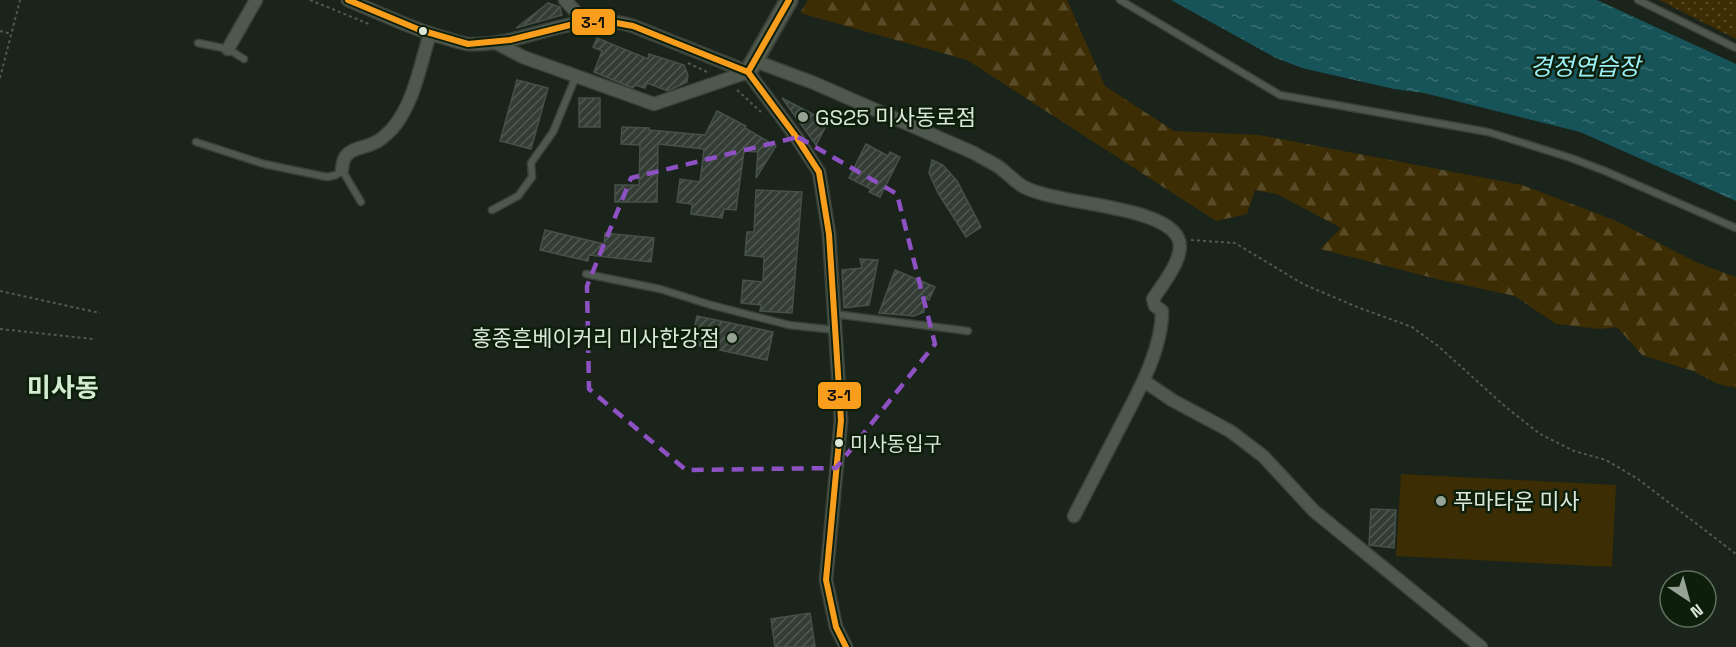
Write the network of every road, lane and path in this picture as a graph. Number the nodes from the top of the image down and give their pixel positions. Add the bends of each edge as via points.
1 (20, 0) edge
2 (256, 0) edge
3 (348, 0) edge
4 (565, 0) edge
5 (789, 0) edge
6 (1120, 0) edge
7 (1638, 0) edge
8 (584, 21) junction
9 (0, 31) edge
10 (11, 34) junction
11 (429, 34) junction
12 (496, 43) junction
13 (198, 44) dead end
14 (1736, 48) edge
15 (228, 49) junction
16 (244, 59) dead end
17 (751, 67) junction
18 (576, 75) junction
19 (0, 78) edge
20 (196, 142) dead end
21 (342, 170) junction
22 (361, 202) dead end
23 (492, 210) dead end
24 (1736, 228) edge
25 (1179, 239) junction
26 (586, 274) dead end
27 (0, 291) edge
28 (100, 313) dead end
29 (834, 314) junction
30 (0, 329) edge
31 (835, 330) junction
32 (968, 332) dead end
33 (93, 339) dead end
34 (1144, 381) junction
35 (1074, 516) dead end
36 (1736, 554) edge
37 (846, 647) edge
38 (1481, 647) edge

1 - 10 path
2 - 15 street
3 - 11 street
4 - 8 street
5 - 17 street
6 - 24 lane via 1280,95 1488,132 1605,171
7 - 14 lane
8 - 12 street
8 - 17 street via 614,20
9 - 10 path
10 - 19 path
11 - 12 street via 466,44
11 - 21 street via 406,109 379,141 346,154
12 - 18 street
13 - 15 lane
15 - 16 lane
17 - 18 street via 654,104
17 - 25 street via 814,83 974,153 1023,187 1157,220 1172,228
17 - 29 street via 819,172 829,234
18 - 23 lane via 553,132 531,163 532,177 518,196
20 - 21 lane via 264,164 327,177
21 - 22 lane
25 - 34 street via 1177,259 1153,299 1162,311 1161,331
25 - 36 path via 1235,243 1304,284 1412,327 1540,434 1574,451 1606,460 1638,479
26 - 31 lane via 660,289 789,325
27 - 28 path
29 - 31 street
29 - 32 lane
30 - 33 path
31 - 37 street via 841,420 826,580 836,627
34 - 35 street
34 - 38 street via 1231,432 1263,456 1314,511

